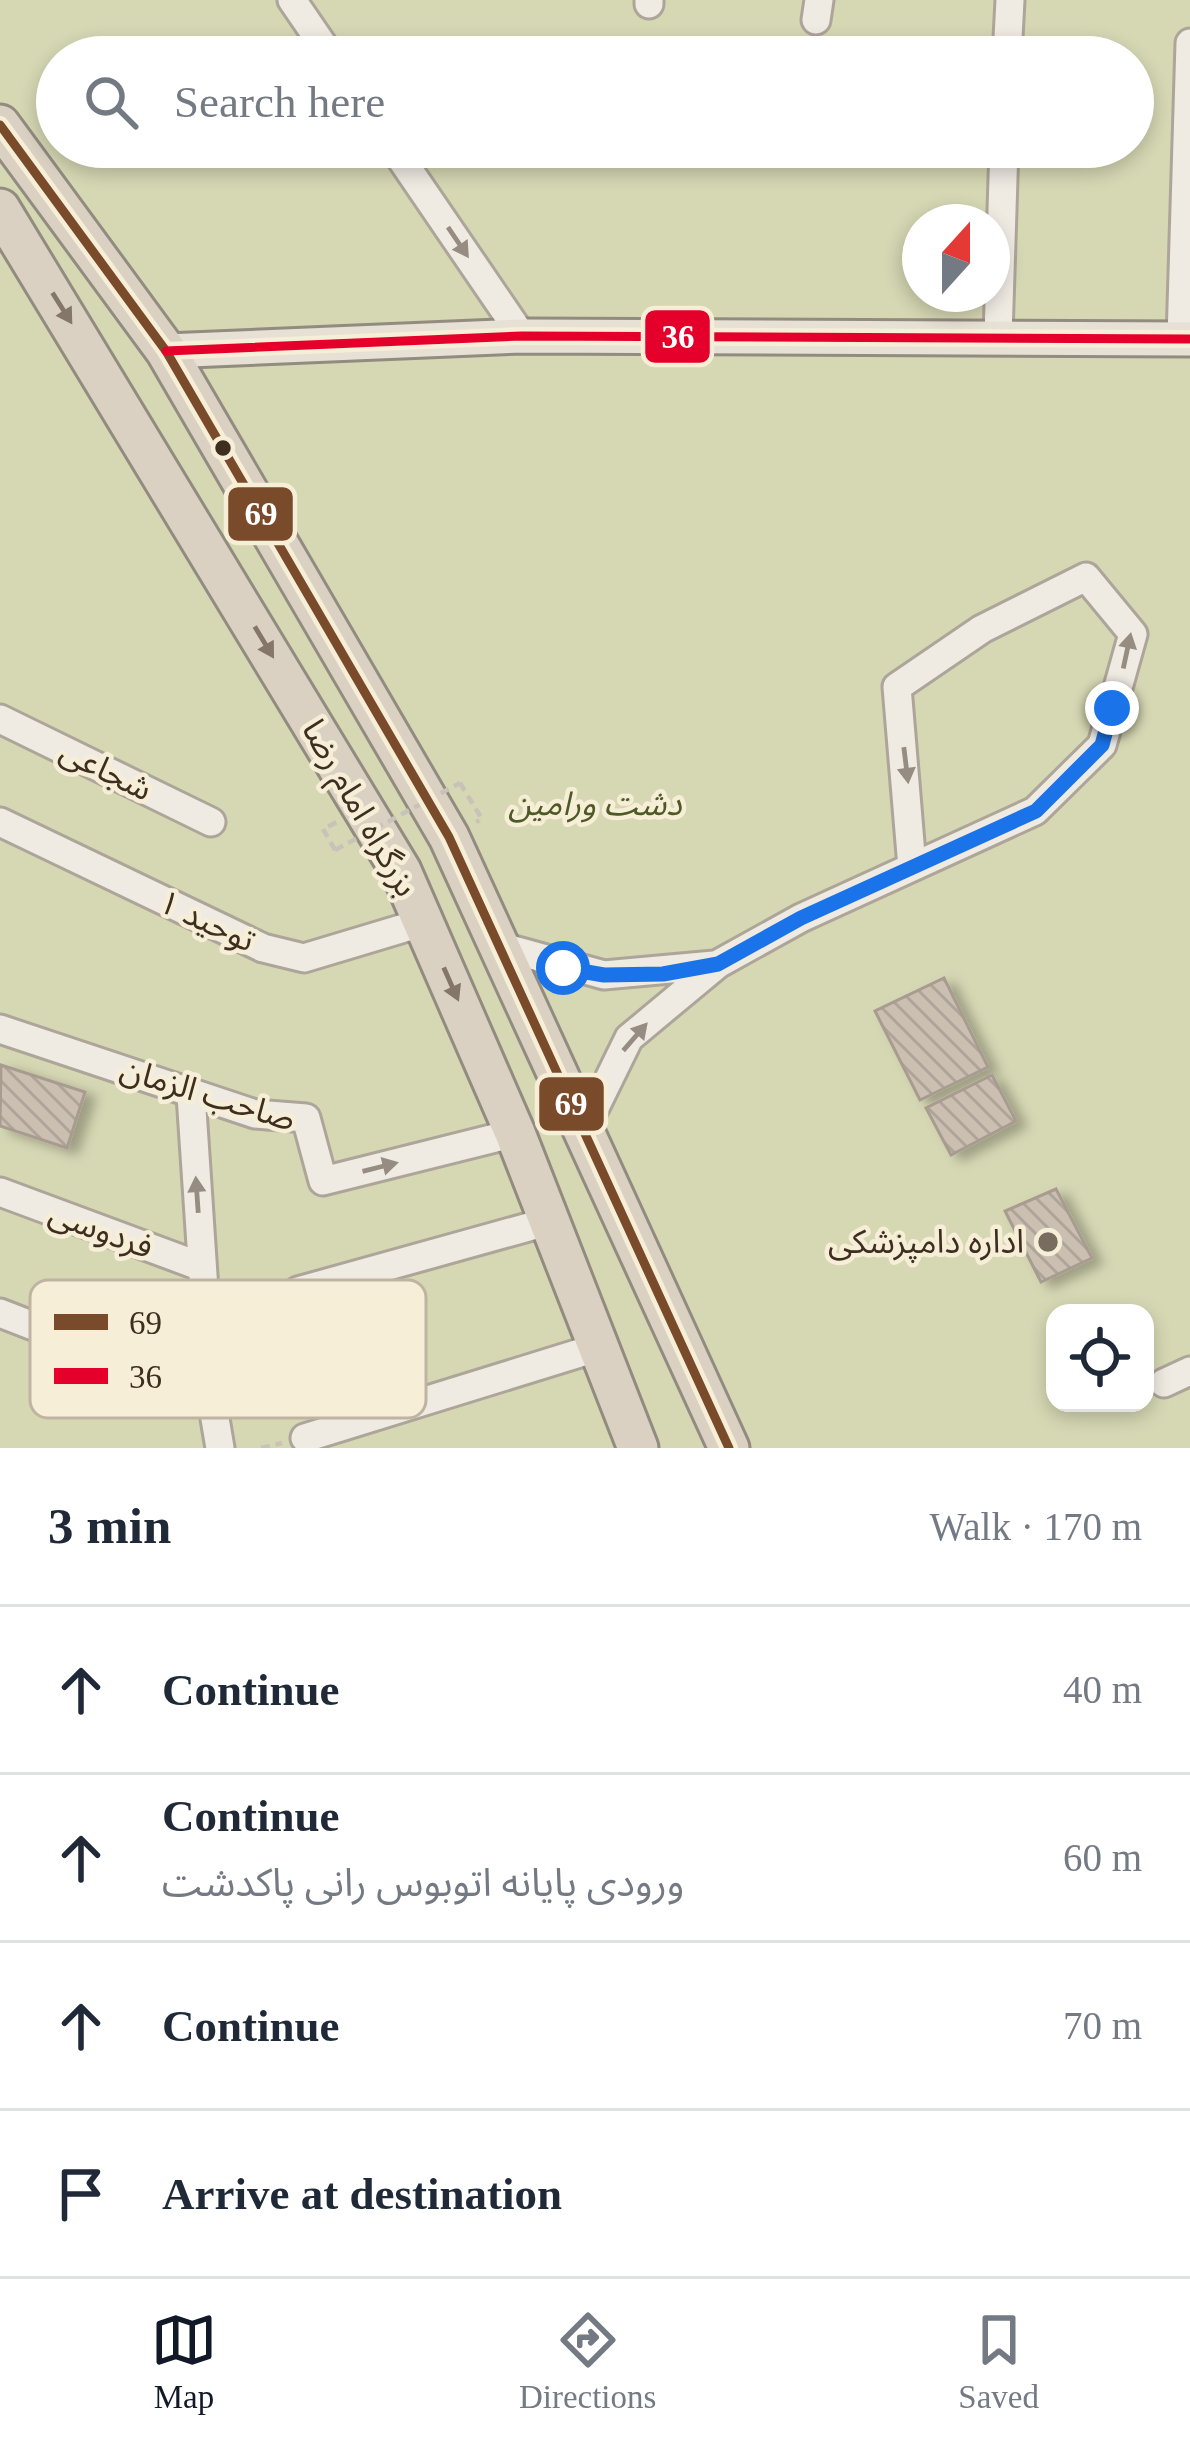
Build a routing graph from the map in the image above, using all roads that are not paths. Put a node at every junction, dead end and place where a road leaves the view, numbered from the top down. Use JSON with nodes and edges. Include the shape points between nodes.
{"nodes":[{"id":1,"x":292,"y":0,"type":"edge"},
{"id":2,"x":1010,"y":0,"type":"edge"},
{"id":3,"x":317,"y":36,"type":"edge"},
{"id":4,"x":1008,"y":36,"type":"edge"},
{"id":5,"x":1190,"y":43,"type":"edge"},
{"id":6,"x":0,"y":125,"type":"edge"},
{"id":7,"x":407,"y":168,"type":"edge"},
{"id":8,"x":1003,"y":168,"type":"edge"},
{"id":9,"x":0,"y":209,"type":"edge"},
{"id":10,"x":522,"y":336,"type":"junction"},
{"id":11,"x":998,"y":336,"type":"junction"},
{"id":12,"x":1186,"y":339,"type":"edge"},
{"id":13,"x":166,"y":351,"type":"junction"},
{"id":14,"x":0,"y":719,"type":"edge"},
{"id":15,"x":0,"y":822,"type":"edge"},
{"id":16,"x":211,"y":822,"type":"dead end"},
{"id":17,"x":912,"y":867,"type":"junction"},
{"id":18,"x":424,"y":922,"type":"junction"},
{"id":19,"x":499,"y":946,"type":"junction"},
{"id":20,"x":718,"y":964,"type":"junction"},
{"id":21,"x":0,"y":1029,"type":"edge"},
{"id":22,"x":190,"y":1095,"type":"junction"},
{"id":23,"x":515,"y":1132,"type":"junction"},
{"id":24,"x":582,"y":1134,"type":"junction"},
{"id":25,"x":0,"y":1192,"type":"edge"},
{"id":26,"x":550,"y":1221,"type":"junction"},
{"id":27,"x":202,"y":1267,"type":"junction"},
{"id":28,"x":203,"y":1280,"type":"edge"},
{"id":29,"x":338,"y":1280,"type":"edge"},
{"id":30,"x":0,"y":1312,"type":"edge"},
{"id":31,"x":30,"y":1324,"type":"edge"},
{"id":32,"x":599,"y":1347,"type":"junction"},
{"id":33,"x":426,"y":1401,"type":"edge"},
{"id":34,"x":215,"y":1418,"type":"edge"},
{"id":35,"x":370,"y":1418,"type":"edge"},
{"id":36,"x":305,"y":1438,"type":"dead end"},
{"id":37,"x":220,"y":1448,"type":"edge"},
{"id":38,"x":638,"y":1448,"type":"edge"},
{"id":39,"x":729,"y":1448,"type":"edge"}],
"edges":[{"from":1,"to":3,"type":"street"},
{"from":2,"to":4,"type":"street"},
{"from":5,"to":12,"type":"street"},
{"from":6,"to":13,"type":"highway","name":"بزرگراه امام رضا"},
{"from":7,"to":10,"type":"street","one_way":true},
{"from":8,"to":11,"type":"street"},
{"from":9,"to":18,"type":"highway","name":"بزرگراه امام رضا","one_way":true,"via":[[401,871]]},
{"from":10,"to":11,"type":"main road"},
{"from":10,"to":13,"type":"main road"},
{"from":11,"to":12,"type":"main road"},
{"from":13,"to":19,"type":"highway","name":"بزرگراه امام رضا","via":[[438,817]]},
{"from":14,"to":16,"type":"street","name":"شجاعی"},
{"from":15,"to":18,"type":"street","name":"توحید ۱","via":[[263,948],[304,958]]},
{"from":17,"to":17,"type":"street","one_way":true,"via":[[1036,811],[1102,745],[1133,634],[1086,577],[982,628],[897,687]]},
{"from":17,"to":20,"type":"street"},
{"from":18,"to":23,"type":"highway","name":"بزرگراه امام رضا","one_way":true},
{"from":19,"to":20,"type":"street","via":[[604,975]]},
{"from":19,"to":24,"type":"highway","name":"بزرگراه امام رضا"},
{"from":24,"to":20,"type":"street","one_way":true,"via":[[628,1038]]},
{"from":21,"to":22,"type":"street","name":"صاحب الزمان"},
{"from":22,"to":23,"type":"street","name":"صاحب الزمان","one_way":true,"via":[[306,1118],[323,1181]]},
{"from":27,"to":22,"type":"street","one_way":true},
{"from":23,"to":26,"type":"highway","name":"بزرگراه امام رضا"},
{"from":24,"to":39,"type":"highway","name":"بزرگراه امام رضا"},
{"from":25,"to":27,"type":"street","name":"فردوسی"},
{"from":26,"to":29,"type":"street"},
{"from":26,"to":32,"type":"highway","name":"بزرگراه امام رضا"},
{"from":27,"to":28,"type":"street"},
{"from":30,"to":31,"type":"street"},
{"from":32,"to":33,"type":"street"},
{"from":32,"to":38,"type":"highway","name":"بزرگراه امام رضا"},
{"from":34,"to":37,"type":"street"},
{"from":35,"to":36,"type":"street"}]}
